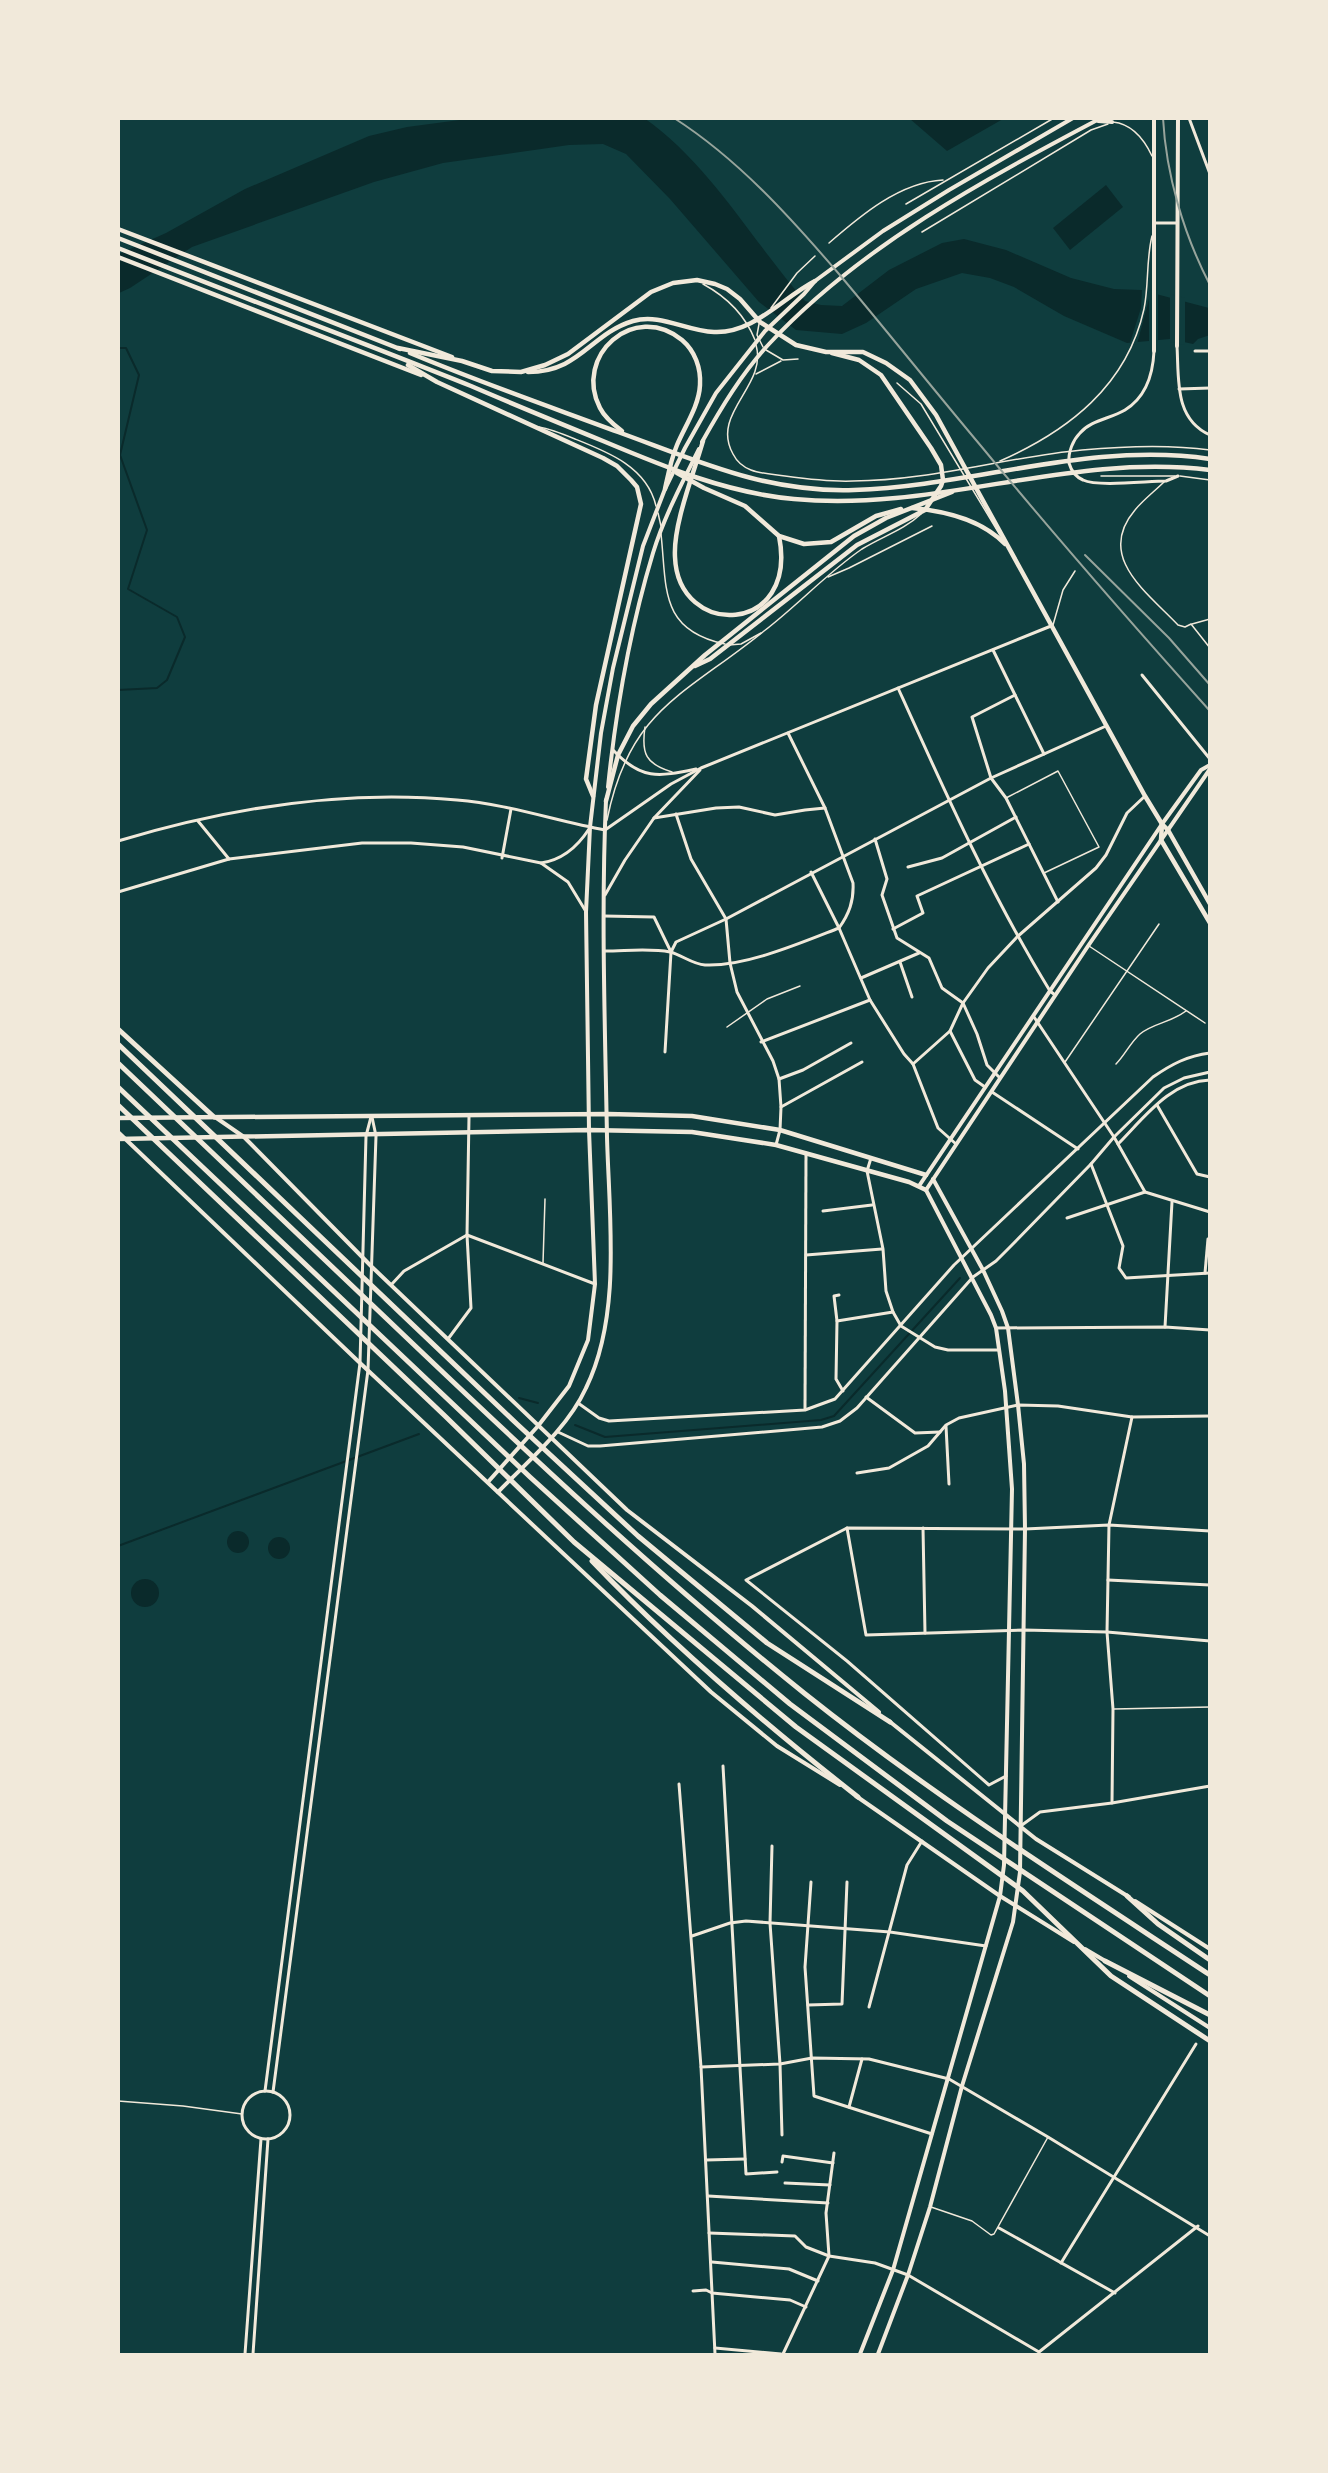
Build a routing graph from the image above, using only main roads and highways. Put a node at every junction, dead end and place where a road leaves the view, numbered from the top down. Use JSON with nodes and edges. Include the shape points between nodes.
{"nodes":[{"id":1,"x":118,"y":229,"type":"edge"},
{"id":2,"x":118,"y":238,"type":"edge"},
{"id":3,"x":118,"y":248,"type":"edge"},
{"id":4,"x":118,"y":257,"type":"edge"},
{"id":5,"x":815,"y":281,"type":"road end"},
{"id":6,"x":403,"y":337,"type":"junction"},
{"id":7,"x":398,"y":348,"type":"junction"},
{"id":8,"x":826,"y":352,"type":"junction"},
{"id":9,"x":430,"y":355,"type":"junction"},
{"id":10,"x":395,"y":357,"type":"junction"},
{"id":11,"x":462,"y":362,"type":"junction"},
{"id":12,"x":392,"y":363,"type":"junction"},
{"id":13,"x":416,"y":369,"type":"junction"},
{"id":14,"x":521,"y":372,"type":"junction"},
{"id":15,"x":457,"y":373,"type":"junction"},
{"id":16,"x":441,"y":375,"type":"junction"},
{"id":17,"x":437,"y":382,"type":"junction"},
{"id":18,"x":627,"y":435,"type":"junction"},
{"id":19,"x":703,"y":441,"type":"road end"},
{"id":20,"x":1209,"y":459,"type":"edge"},
{"id":21,"x":667,"y":467,"type":"junction"},
{"id":22,"x":1209,"y":470,"type":"edge"},
{"id":23,"x":665,"y":489,"type":"road end"},
{"id":24,"x":954,"y":491,"type":"junction"},
{"id":25,"x":925,"y":510,"type":"junction"},
{"id":26,"x":779,"y":536,"type":"junction"},
{"id":27,"x":1009,"y":548,"type":"junction"},
{"id":28,"x":695,"y":666,"type":"junction"},
{"id":29,"x":593,"y":796,"type":"road end"},
{"id":30,"x":606,"y":801,"type":"road end"},
{"id":31,"x":1162,"y":824,"type":"junction"},
{"id":32,"x":1209,"y":900,"type":"edge"},
{"id":33,"x":1209,"y":923,"type":"edge"},
{"id":34,"x":118,"y":1029,"type":"edge"},
{"id":35,"x":118,"y":1044,"type":"edge"},
{"id":36,"x":118,"y":1063,"type":"edge"},
{"id":37,"x":118,"y":1087,"type":"edge"},
{"id":38,"x":118,"y":1105,"type":"edge"},
{"id":39,"x":214,"y":1117,"type":"junction"},
{"id":40,"x":118,"y":1118,"type":"edge"},
{"id":41,"x":118,"y":1140,"type":"edge"},
{"id":42,"x":926,"y":1175,"type":"road end"},
{"id":43,"x":926,"y":1190,"type":"road end"},
{"id":44,"x":574,"y":1542,"type":"junction"},
{"id":45,"x":890,"y":1722,"type":"road end"},
{"id":46,"x":858,"y":1797,"type":"road end"},
{"id":47,"x":1127,"y":1896,"type":"road end"},
{"id":48,"x":1209,"y":1960,"type":"edge"},
{"id":49,"x":1106,"y":1961,"type":"road end"},
{"id":50,"x":1209,"y":1975,"type":"edge"},
{"id":51,"x":1209,"y":1996,"type":"edge"},
{"id":52,"x":1209,"y":2015,"type":"edge"},
{"id":53,"x":1209,"y":2042,"type":"edge"}],
"edges":[{"from":1,"to":6,"type":"main road"},
{"from":2,"to":7,"type":"main road"},
{"from":3,"to":10,"type":"main road"},
{"from":4,"to":12,"type":"main road"},
{"from":5,"to":14,"type":"main road","via":[[754,321],[727,332],[692,329],[650,318],[624,324],[563,366],[545,372]]},
{"from":6,"to":9,"type":"main road"},
{"from":6,"to":11,"type":"main road"},
{"from":7,"to":9,"type":"main road"},
{"from":7,"to":15,"type":"main road"},
{"from":8,"to":14,"type":"main road","via":[[796,345],[760,322],[727,289],[697,280],[673,283],[651,292],[568,354]]},
{"from":8,"to":25,"type":"main road","via":[[859,360],[878,372],[932,448],[943,480]]},
{"from":8,"to":27,"type":"main road","via":[[863,352],[910,380],[936,415]]},
{"from":9,"to":11,"type":"main road"},
{"from":9,"to":15,"type":"main road"},
{"from":10,"to":13,"type":"main road"},
{"from":10,"to":16,"type":"main road"},
{"from":11,"to":14,"type":"main road","via":[[492,371]]},
{"from":12,"to":13,"type":"main road"},
{"from":12,"to":17,"type":"main road"},
{"from":13,"to":16,"type":"main road"},
{"from":13,"to":17,"type":"main road"},
{"from":15,"to":18,"type":"main road"},
{"from":16,"to":21,"type":"main road"},
{"from":17,"to":29,"type":"main road","via":[[617,466],[639,494],[638,520],[596,705],[586,779]]},
{"from":18,"to":20,"type":"main road","via":[[728,473],[766,483],[819,489],[901,487],[1094,457],[1168,455]]},
{"from":18,"to":23,"type":"main road","via":[[601,411],[593,390],[595,368],[604,349],[617,336],[633,328],[664,329],[686,343],[695,357],[700,386],[676,447]]},
{"from":19,"to":26,"type":"main road","via":[[675,555],[683,589],[704,608],[719,614],[750,611],[774,591],[782,568]]},
{"from":21,"to":24,"type":"main road","via":[[725,488],[796,500],[854,501]]},
{"from":21,"to":26,"type":"main road","via":[[745,506]]},
{"from":22,"to":24,"type":"main road","via":[[1094,468]]},
{"from":24,"to":28,"type":"main road","via":[[886,518],[855,536]]},
{"from":25,"to":26,"type":"main road","via":[[912,508],[882,514],[822,544],[804,544]]},
{"from":25,"to":27,"type":"main road","via":[[975,522],[992,531]]},
{"from":25,"to":28,"type":"main road","via":[[857,545],[710,659]]},
{"from":27,"to":31,"type":"main road"},
{"from":28,"to":30,"type":"main road","via":[[651,704],[627,734]]},
{"from":31,"to":32,"type":"main road"},
{"from":31,"to":33,"type":"main road","via":[[1161,840]]},
{"from":34,"to":39,"type":"highway"},
{"from":35,"to":45,"type":"highway","via":[[638,1536],[767,1643]]},
{"from":36,"to":50,"type":"highway","via":[[540,1465],[802,1691],[955,1805]]},
{"from":37,"to":51,"type":"highway","via":[[530,1477],[660,1595],[790,1704],[946,1821]]},
{"from":38,"to":44,"type":"highway"},
{"from":39,"to":40,"type":"main road"},
{"from":39,"to":42,"type":"main road","via":[[692,1116],[780,1130]]},
{"from":41,"to":43,"type":"main road","via":[[589,1130],[692,1132],[776,1144]]},
{"from":44,"to":46,"type":"highway","via":[[636,1607],[792,1745]]},
{"from":44,"to":53,"type":"highway","via":[[796,1727],[1023,1891],[1111,1976]]},
{"from":47,"to":48,"type":"highway"},
{"from":49,"to":52,"type":"highway"}]}
